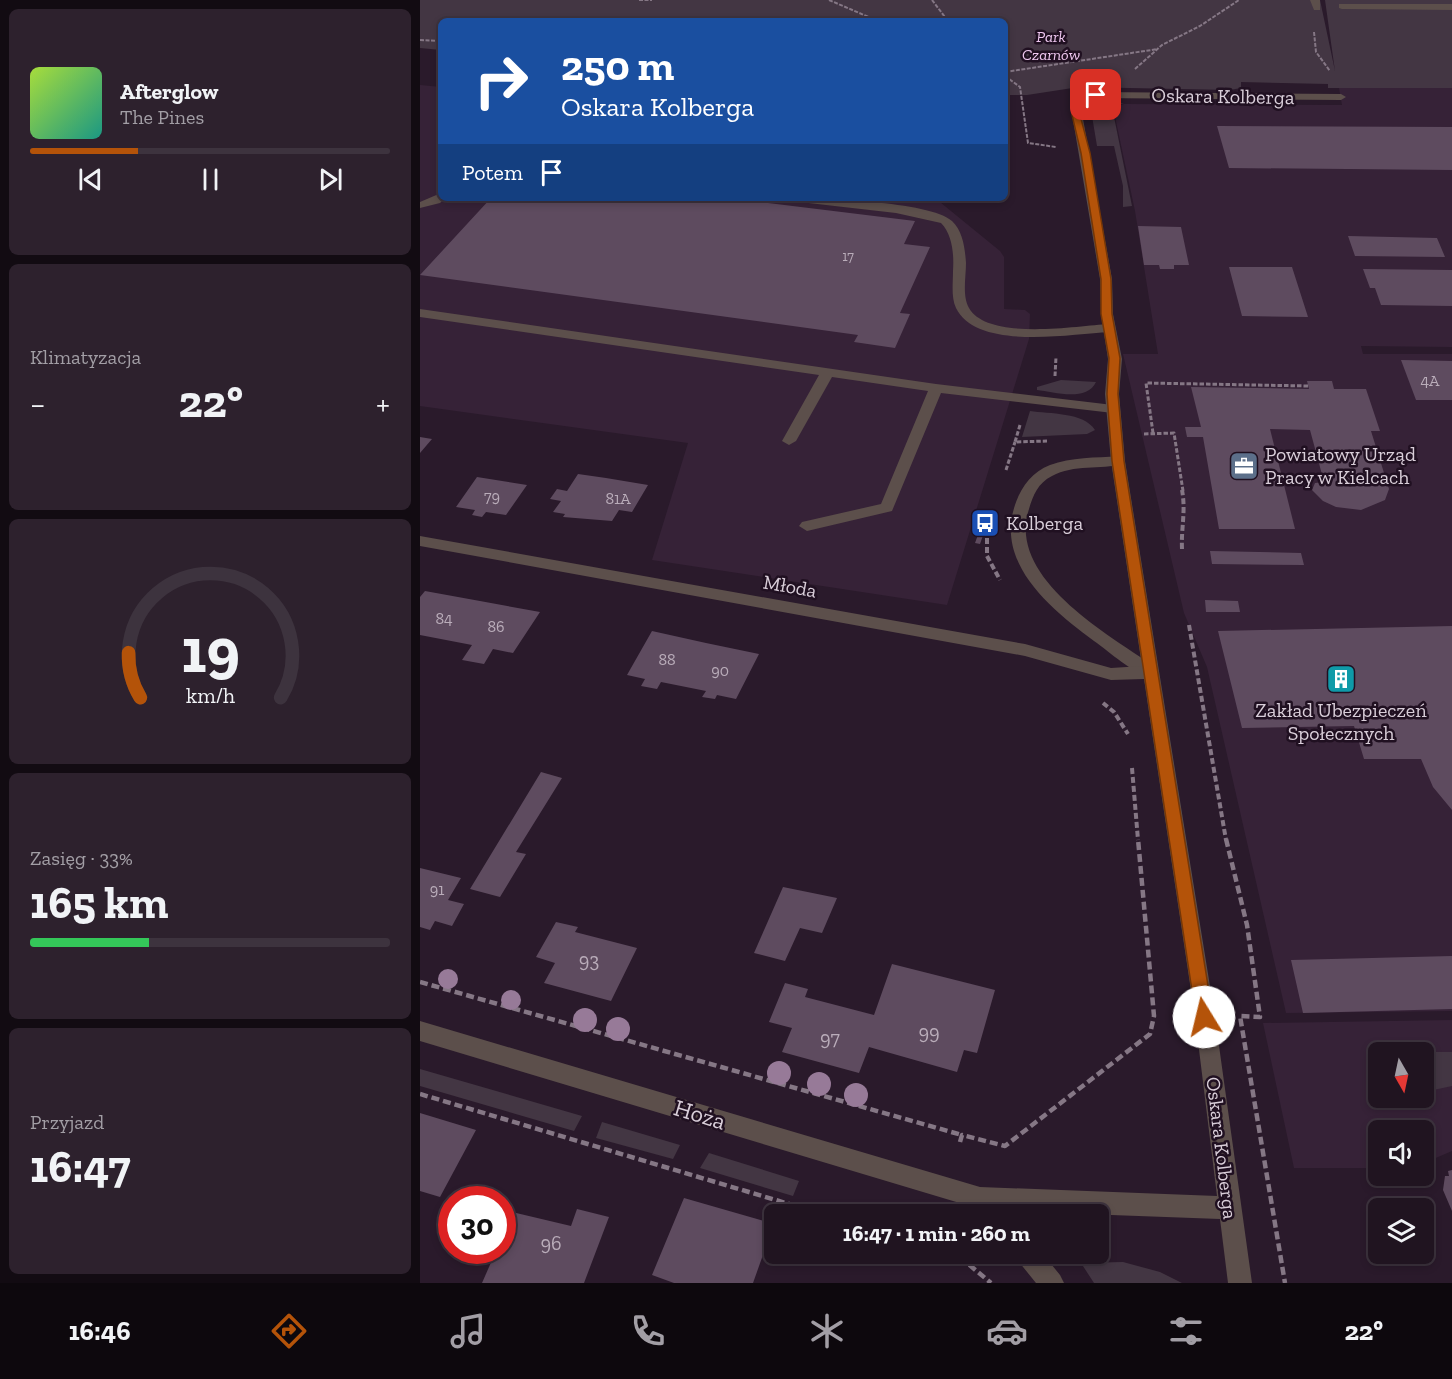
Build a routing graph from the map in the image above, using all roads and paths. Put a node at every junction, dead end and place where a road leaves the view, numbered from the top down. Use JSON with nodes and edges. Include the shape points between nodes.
{"nodes":[{"id":1,"x":639,"y":0,"type":"edge"},
{"id":2,"x":652,"y":0,"type":"edge"},
{"id":3,"x":829,"y":0,"type":"edge"},
{"id":4,"x":932,"y":0,"type":"edge"},
{"id":5,"x":1239,"y":0,"type":"edge"},
{"id":6,"x":1316,"y":4,"type":"edge"},
{"id":7,"x":1342,"y":6,"type":"dead end"},
{"id":8,"x":1452,"y":7,"type":"edge"},
{"id":9,"x":871,"y":18,"type":"edge"},
{"id":10,"x":946,"y":18,"type":"edge"},
{"id":11,"x":420,"y":40,"type":"edge"},
{"id":12,"x":438,"y":41,"type":"edge"},
{"id":13,"x":1159,"y":49,"type":"junction"},
{"id":14,"x":1008,"y":72,"type":"edge"},
{"id":15,"x":1008,"y":78,"type":"edge"},
{"id":16,"x":1109,"y":95,"type":"junction"},
{"id":17,"x":1317,"y":97,"type":"junction"},
{"id":18,"x":1341,"y":97,"type":"dead end"},
{"id":19,"x":1058,"y":154,"type":"dead end"},
{"id":20,"x":438,"y":199,"type":"edge"},
{"id":21,"x":815,"y":201,"type":"edge"},
{"id":22,"x":420,"y":205,"type":"edge"},
{"id":23,"x":420,"y":313,"type":"edge"},
{"id":24,"x":1109,"y":328,"type":"junction"},
{"id":25,"x":1071,"y":329,"type":"junction"},
{"id":26,"x":827,"y":373,"type":"junction"},
{"id":27,"x":1309,"y":386,"type":"dead end"},
{"id":28,"x":936,"y":388,"type":"junction"},
{"id":29,"x":1027,"y":400,"type":"junction"},
{"id":30,"x":1113,"y":409,"type":"junction"},
{"id":31,"x":1153,"y":433,"type":"dead end"},
{"id":32,"x":789,"y":441,"type":"dead end"},
{"id":33,"x":1015,"y":442,"type":"dead end"},
{"id":34,"x":1118,"y":461,"type":"junction"},
{"id":35,"x":1004,"y":476,"type":"dead end"},
{"id":36,"x":989,"y":521,"type":"dead end"},
{"id":37,"x":807,"y":526,"type":"dead end"},
{"id":38,"x":420,"y":542,"type":"edge"},
{"id":39,"x":1005,"y":585,"type":"dead end"},
{"id":40,"x":1188,"y":625,"type":"dead end"},
{"id":41,"x":1151,"y":672,"type":"junction"},
{"id":42,"x":1096,"y":698,"type":"dead end"},
{"id":43,"x":1129,"y":738,"type":"dead end"},
{"id":44,"x":1131,"y":760,"type":"dead end"},
{"id":45,"x":420,"y":982,"type":"edge"},
{"id":46,"x":420,"y":1031,"type":"edge"},
{"id":47,"x":420,"y":1094,"type":"edge"},
{"id":48,"x":962,"y":1135,"type":"junction"},
{"id":49,"x":960,"y":1142,"type":"dead end"},
{"id":50,"x":789,"y":1204,"type":"edge"},
{"id":51,"x":981,"y":1204,"type":"edge"},
{"id":52,"x":1024,"y":1204,"type":"edge"},
{"id":53,"x":1080,"y":1204,"type":"edge"},
{"id":54,"x":1109,"y":1205,"type":"edge"},
{"id":55,"x":1229,"y":1208,"type":"junction"},
{"id":56,"x":968,"y":1264,"type":"edge"},
{"id":57,"x":1036,"y":1264,"type":"edge"},
{"id":58,"x":991,"y":1283,"type":"edge"},
{"id":59,"x":1052,"y":1283,"type":"edge"},
{"id":60,"x":1240,"y":1283,"type":"edge"},
{"id":61,"x":1285,"y":1283,"type":"edge"}],
"edges":[{"from":1,"to":2,"type":"path"},
{"from":3,"to":9,"type":"path"},
{"from":4,"to":10,"type":"path"},
{"from":5,"to":13,"type":"path"},
{"from":6,"to":17,"type":"path","via":[[1312,19],[1316,52],[1330,70],[1330,77]]},
{"from":7,"to":8,"type":"street"},
{"from":11,"to":12,"type":"path"},
{"from":13,"to":14,"type":"path"},
{"from":13,"to":16,"type":"path"},
{"from":15,"to":19,"type":"path","via":[[1020,87],[1028,143],[1054,146]]},
{"from":16,"to":17,"type":"street","name":"Oskara Kolberga"},
{"from":16,"to":24,"type":"street","name":"Oskara Kolberga","via":[[1085,96],[1076,102],[1101,248]]},
{"from":17,"to":18,"type":"street","name":"Oskara Kolberga"},
{"from":20,"to":22,"type":"street"},
{"from":21,"to":25,"type":"street","via":[[942,219],[957,242],[962,309],[975,323],[1006,332]]},
{"from":23,"to":26,"type":"street"},
{"from":24,"to":25,"type":"street"},
{"from":24,"to":30,"type":"street","name":"Oskara Kolberga","via":[[1114,358]]},
{"from":25,"to":29,"type":"path","via":[[1056,350],[1055,376],[1031,385]]},
{"from":26,"to":28,"type":"street"},
{"from":26,"to":32,"type":"street"},
{"from":27,"to":31,"type":"path","via":[[1146,384]]},
{"from":28,"to":29,"type":"street"},
{"from":28,"to":37,"type":"street","via":[[887,508]]},
{"from":29,"to":30,"type":"street"},
{"from":30,"to":34,"type":"street","name":"Oskara Kolberga"},
{"from":33,"to":35,"type":"path"},
{"from":34,"to":41,"type":"street","name":"Oskara Kolberga"},
{"from":34,"to":41,"type":"street","via":[[1064,466],[1035,478],[1022,507],[1017,537],[1023,559],[1052,598]]},
{"from":36,"to":39,"type":"path","via":[[984,546],[987,559]]},
{"from":38,"to":41,"type":"street","name":"Młoda","via":[[1024,650],[1111,674]]},
{"from":40,"to":61,"type":"path","via":[[1221,817],[1247,925],[1260,1017],[1240,1016]]},
{"from":41,"to":55,"type":"street","name":"Oskara Kolberga"},
{"from":42,"to":43,"type":"path","via":[[1114,712]]},
{"from":44,"to":48,"type":"path","via":[[1154,1016],[1150,1034],[1005,1146]]},
{"from":45,"to":48,"type":"path"},
{"from":46,"to":51,"type":"street","name":"Hoża"},
{"from":47,"to":50,"type":"path"},
{"from":48,"to":49,"type":"path"},
{"from":52,"to":53,"type":"street","name":"Hoża"},
{"from":54,"to":55,"type":"street","name":"Hoża"},
{"from":55,"to":60,"type":"street","name":"Oskara Kolberga"},
{"from":56,"to":58,"type":"path"},
{"from":57,"to":59,"type":"street"}]}
